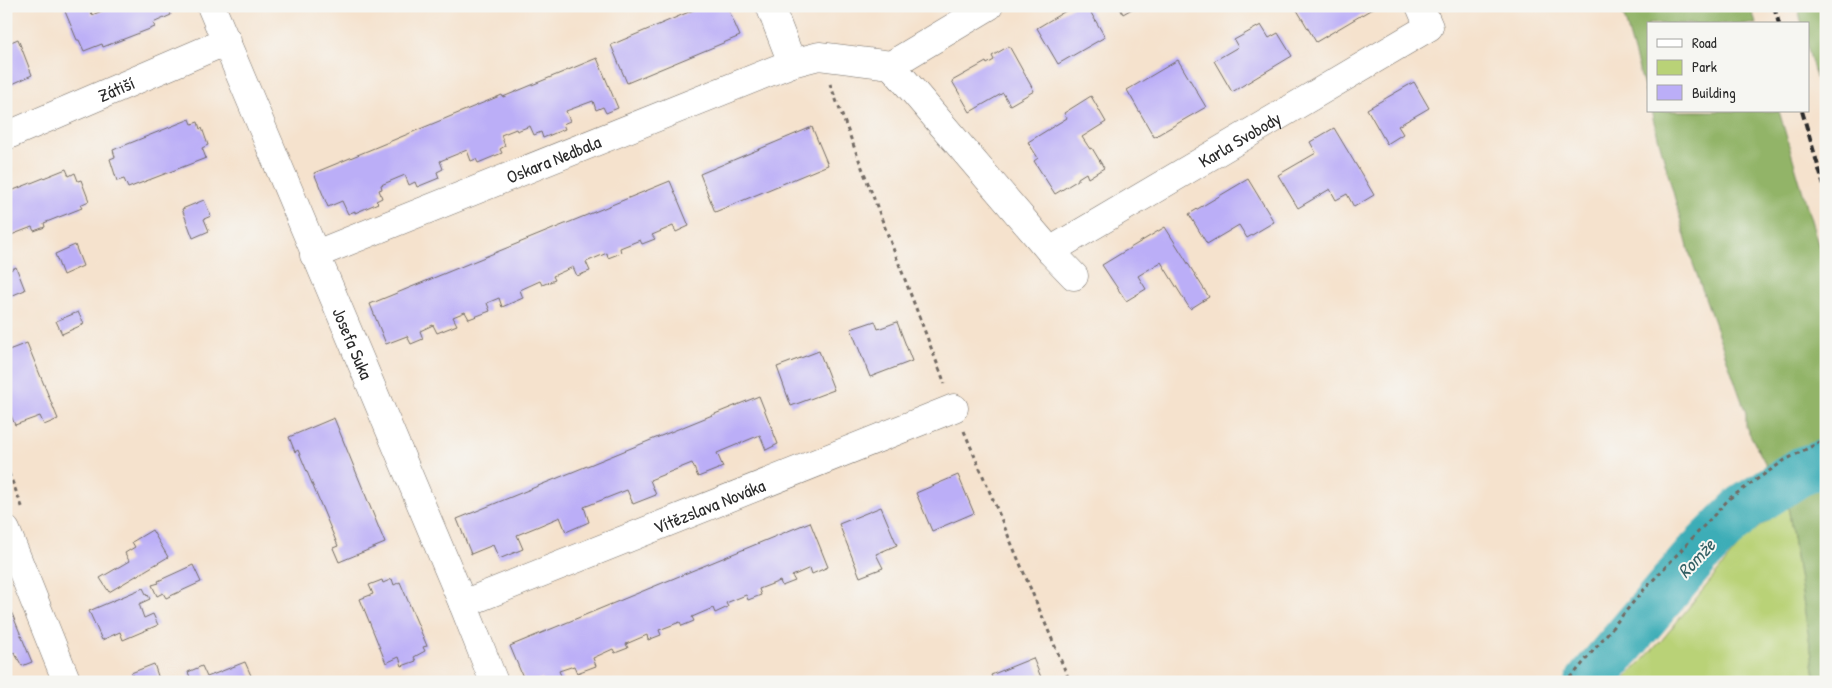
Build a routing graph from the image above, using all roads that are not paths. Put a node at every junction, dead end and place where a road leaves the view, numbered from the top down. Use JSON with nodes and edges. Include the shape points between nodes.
{"nodes":[{"id":1,"x":211,"y":6,"type":"edge"},
{"id":2,"x":770,"y":6,"type":"edge"},
{"id":3,"x":989,"y":6,"type":"edge"},
{"id":4,"x":1425,"y":17,"type":"edge"},
{"id":5,"x":226,"y":41,"type":"junction"},
{"id":6,"x":792,"y":63,"type":"junction"},
{"id":7,"x":892,"y":65,"type":"junction"},
{"id":8,"x":6,"y":136,"type":"edge"},
{"id":9,"x":1050,"y":251,"type":"junction"},
{"id":10,"x":314,"y":255,"type":"junction"},
{"id":11,"x":1074,"y":276,"type":"dead end"},
{"id":12,"x":954,"y":408,"type":"road end"},
{"id":13,"x":16,"y":522,"type":"edge"},
{"id":14,"x":14,"y":573,"type":"edge"},
{"id":15,"x":463,"y":604,"type":"junction"},
{"id":16,"x":67,"y":682,"type":"edge"},
{"id":17,"x":494,"y":682,"type":"edge"}],
"edges":[{"from":1,"to":5,"type":"street","name":"Josefa Suka"},
{"from":2,"to":6,"type":"street"},
{"from":3,"to":7,"type":"street"},
{"from":4,"to":9,"type":"street","name":"Karla Svobody"},
{"from":5,"to":8,"type":"street","name":"Zátiší"},
{"from":5,"to":10,"type":"street","name":"Josefa Suka"},
{"from":6,"to":7,"type":"street","name":"Oskara Nedbala","via":[[819,56]]},
{"from":6,"to":10,"type":"street","name":"Oskara Nedbala"},
{"from":7,"to":9,"type":"street"},
{"from":9,"to":11,"type":"street"},
{"from":10,"to":15,"type":"street","name":"Josefa Suka"},
{"from":12,"to":15,"type":"street","name":"Vítězslava Nováka"},
{"from":13,"to":14,"type":"street"},
{"from":14,"to":16,"type":"street"},
{"from":15,"to":17,"type":"street","name":"Josefa Suka"}]}
